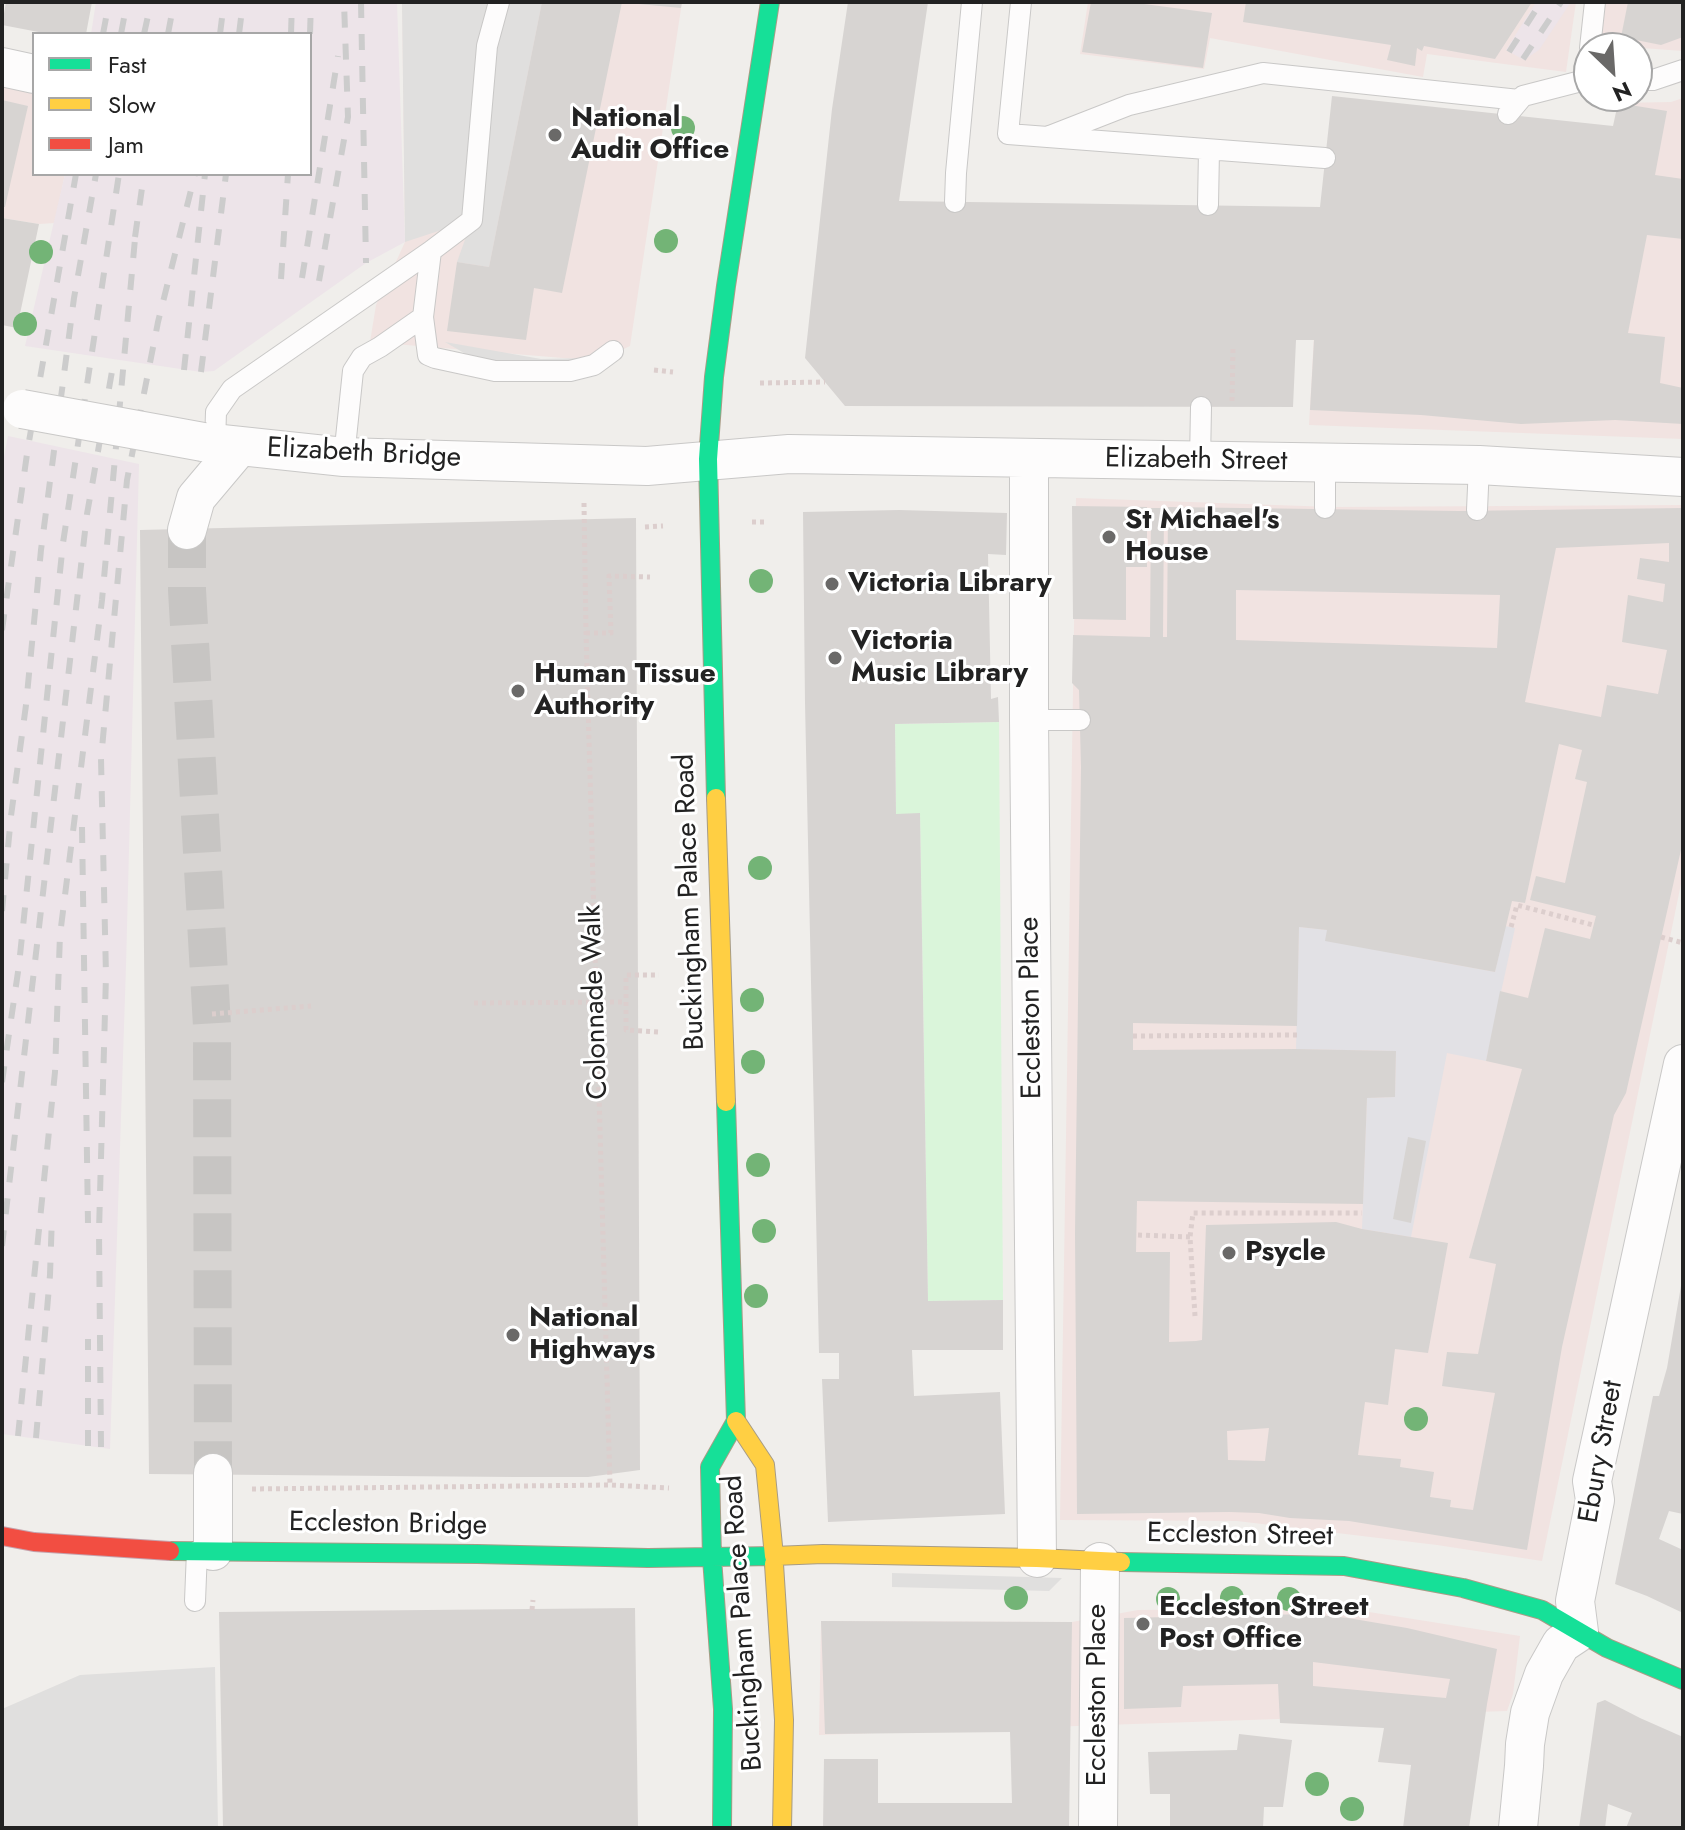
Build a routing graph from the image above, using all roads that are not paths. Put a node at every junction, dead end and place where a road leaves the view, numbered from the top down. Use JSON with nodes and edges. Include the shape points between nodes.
{"nodes":[{"id":1,"x":499,"y":2,"type":"edge"},
{"id":2,"x":770,"y":2,"type":"edge"},
{"id":3,"x":972,"y":2,"type":"edge"},
{"id":4,"x":1021,"y":2,"type":"edge"},
{"id":5,"x":1595,"y":2,"type":"edge"},
{"id":6,"x":1592,"y":32,"type":"edge"},
{"id":7,"x":2,"y":67,"type":"edge"},
{"id":8,"x":1683,"y":70,"type":"edge"},
{"id":9,"x":32,"y":74,"type":"edge"},
{"id":10,"x":1573,"y":78,"type":"edge"},
{"id":11,"x":1653,"y":80,"type":"edge"},
{"id":12,"x":1047,"y":137,"type":"junction"},
{"id":13,"x":1209,"y":150,"type":"junction"},
{"id":14,"x":1325,"y":158,"type":"dead end"},
{"id":15,"x":955,"y":202,"type":"dead end"},
{"id":16,"x":1208,"y":205,"type":"dead end"},
{"id":17,"x":431,"y":251,"type":"junction"},
{"id":18,"x":423,"y":317,"type":"junction"},
{"id":19,"x":613,"y":351,"type":"dead end"},
{"id":20,"x":1201,"y":407,"type":"dead end"},
{"id":21,"x":12,"y":408,"type":"edge"},
{"id":22,"x":219,"y":444,"type":"junction"},
{"id":23,"x":344,"y":457,"type":"junction"},
{"id":24,"x":708,"y":459,"type":"junction"},
{"id":25,"x":1029,"y":459,"type":"junction"},
{"id":26,"x":1200,"y":461,"type":"junction"},
{"id":27,"x":1325,"y":463,"type":"junction"},
{"id":28,"x":1479,"y":465,"type":"junction"},
{"id":29,"x":1683,"y":477,"type":"edge"},
{"id":30,"x":1325,"y":508,"type":"dead end"},
{"id":31,"x":1477,"y":510,"type":"dead end"},
{"id":32,"x":187,"y":530,"type":"tunnel mouth"},
{"id":33,"x":1029,"y":720,"type":"junction"},
{"id":34,"x":1080,"y":720,"type":"dead end"},
{"id":35,"x":1683,"y":1064,"type":"edge"},
{"id":36,"x":736,"y":1421,"type":"junction"},
{"id":37,"x":228,"y":1481,"type":"tunnel mouth"},
{"id":38,"x":2,"y":1536,"type":"edge"},
{"id":39,"x":205,"y":1551,"type":"junction"},
{"id":40,"x":774,"y":1556,"type":"junction"},
{"id":41,"x":712,"y":1558,"type":"junction"},
{"id":42,"x":1037,"y":1558,"type":"junction"},
{"id":43,"x":1100,"y":1562,"type":"junction"},
{"id":44,"x":195,"y":1601,"type":"dead end"},
{"id":45,"x":1579,"y":1632,"type":"junction"},
{"id":46,"x":1683,"y":1680,"type":"edge"},
{"id":47,"x":722,"y":1828,"type":"edge"},
{"id":48,"x":782,"y":1828,"type":"edge"},
{"id":49,"x":1098,"y":1828,"type":"edge"},
{"id":50,"x":1518,"y":1828,"type":"edge"}],
"edges":[{"from":1,"to":17,"type":"lane","via":[[487,46],[472,220]]},
{"from":2,"to":24,"type":"main road","name":"Buckingham Palace Road","via":[[726,286]]},
{"from":3,"to":15,"type":"lane"},
{"from":4,"to":12,"type":"lane","via":[[1008,134]]},
{"from":5,"to":6,"type":"lane"},
{"from":7,"to":9,"type":"street"},
{"from":8,"to":11,"type":"lane"},
{"from":10,"to":12,"type":"lane","via":[[1523,96],[1514,107],[1263,73],[1129,105]]},
{"from":12,"to":13,"type":"lane"},
{"from":13,"to":14,"type":"lane"},
{"from":13,"to":16,"type":"lane"},
{"from":17,"to":18,"type":"lane"},
{"from":17,"to":22,"type":"lane","via":[[232,389],[216,412]]},
{"from":18,"to":19,"type":"lane","via":[[428,355],[495,371],[570,371],[594,365]]},
{"from":18,"to":23,"type":"lane","via":[[362,357],[353,371]]},
{"from":20,"to":26,"type":"lane"},
{"from":21,"to":22,"type":"street","name":"Elizabeth Bridge","bridge":true},
{"from":22,"to":23,"type":"street","name":"Elizabeth Bridge"},
{"from":22,"to":32,"type":"street"},
{"from":23,"to":24,"type":"street","name":"Elizabeth Bridge","via":[[647,466]]},
{"from":24,"to":25,"type":"street","name":"Elizabeth Street","via":[[789,454]]},
{"from":24,"to":36,"type":"main road","name":"Buckingham Palace Road"},
{"from":25,"to":26,"type":"street","name":"Elizabeth Street"},
{"from":25,"to":33,"type":"street","name":"Eccleston Place"},
{"from":26,"to":27,"type":"street","name":"Elizabeth Street"},
{"from":27,"to":28,"type":"street","name":"Elizabeth Street"},
{"from":27,"to":30,"type":"lane"},
{"from":28,"to":29,"type":"street","name":"Elizabeth Street"},
{"from":28,"to":31,"type":"lane"},
{"from":33,"to":34,"type":"lane"},
{"from":33,"to":42,"type":"street","name":"Eccleston Place"},
{"from":35,"to":45,"type":"street","name":"Ebury Street","via":[[1592,1481],[1595,1500],[1575,1601]]},
{"from":36,"to":40,"type":"main road","name":"Buckingham Palace Road","via":[[765,1465]]},
{"from":36,"to":41,"type":"main road","name":"Buckingham Palace Road","via":[[710,1467]]},
{"from":37,"to":39,"type":"street"},
{"from":38,"to":39,"type":"main road","name":"Eccleston Bridge","bridge":true},
{"from":39,"to":41,"type":"main road","name":"Eccleston Bridge"},
{"from":39,"to":44,"type":"lane"},
{"from":40,"to":41,"type":"main road","name":"Eccleston Bridge"},
{"from":40,"to":42,"type":"main road","name":"Eccleston Street"},
{"from":40,"to":48,"type":"main road","name":"Buckingham Palace Road","via":[[784,1720]]},
{"from":41,"to":47,"type":"main road","name":"Buckingham Palace Road","via":[[723,1709]]},
{"from":42,"to":43,"type":"main road","name":"Eccleston Street"},
{"from":43,"to":45,"type":"main road","name":"Eccleston Street","via":[[1344,1566],[1490,1594],[1542,1610]]},
{"from":43,"to":49,"type":"street","name":"Eccleston Place"},
{"from":45,"to":46,"type":"main road","name":"Eccleston Street"},
{"from":45,"to":50,"type":"street","via":[[1561,1644],[1530,1713]]}]}
